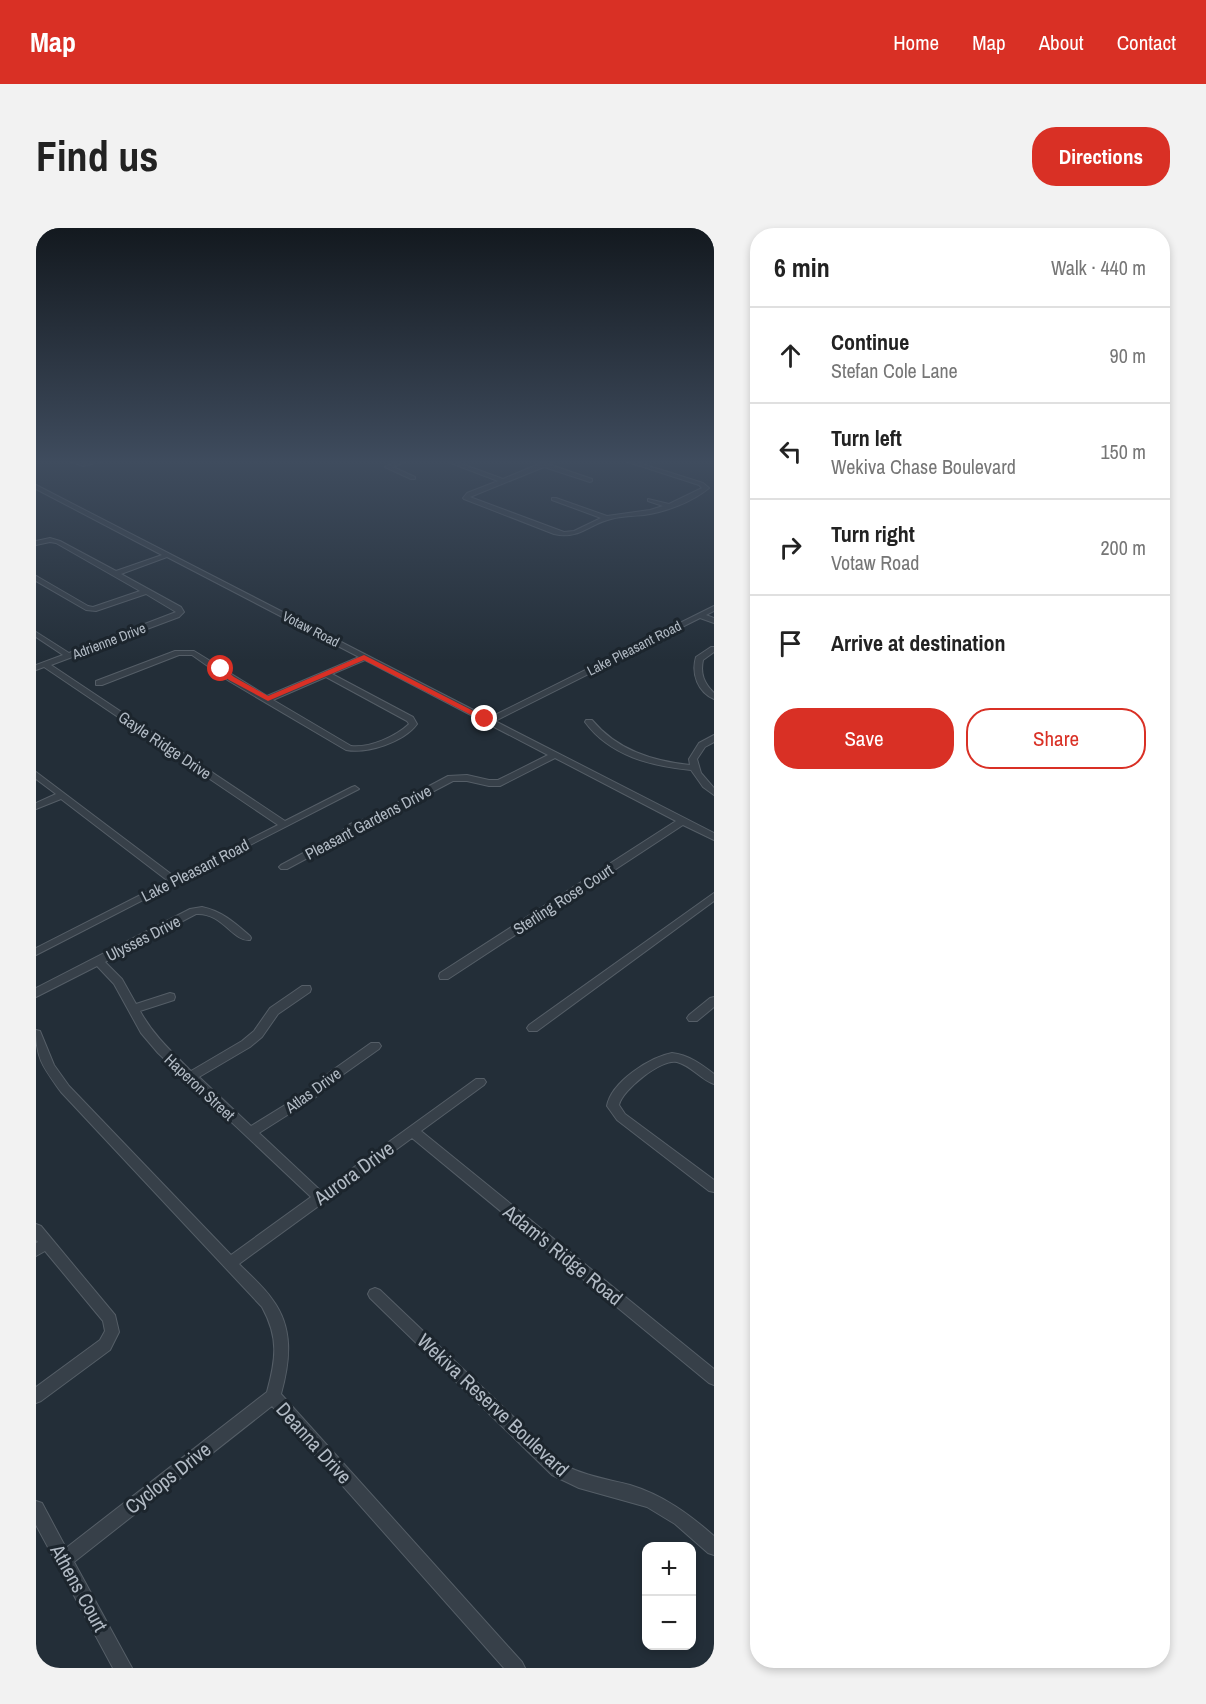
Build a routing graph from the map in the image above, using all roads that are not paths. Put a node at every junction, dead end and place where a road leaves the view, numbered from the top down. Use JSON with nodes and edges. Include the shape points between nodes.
{"nodes":[{"id":1,"x":113,"y":527,"type":"edge"},
{"id":2,"x":545,"y":527,"type":"edge"},
{"id":3,"x":585,"y":527,"type":"edge"},
{"id":4,"x":36,"y":543,"type":"edge"},
{"id":5,"x":168,"y":555,"type":"junction"},
{"id":6,"x":115,"y":574,"type":"junction"},
{"id":7,"x":36,"y":578,"type":"edge"},
{"id":8,"x":147,"y":591,"type":"junction"},
{"id":9,"x":714,"y":608,"type":"edge"},
{"id":10,"x":699,"y":615,"type":"junction"},
{"id":11,"x":714,"y":621,"type":"edge"},
{"id":12,"x":36,"y":634,"type":"edge"},
{"id":13,"x":714,"y":649,"type":"edge"},
{"id":14,"x":69,"y":656,"type":"junction"},
{"id":15,"x":364,"y":657,"type":"junction"},
{"id":16,"x":46,"y":665,"type":"junction"},
{"id":17,"x":36,"y":668,"type":"edge"},
{"id":18,"x":326,"y":674,"type":"junction"},
{"id":19,"x":99,"y":683,"type":"dead end"},
{"id":20,"x":714,"y":697,"type":"edge"},
{"id":21,"x":268,"y":699,"type":"junction"},
{"id":22,"x":489,"y":722,"type":"junction"},
{"id":23,"x":589,"y":722,"type":"dead end"},
{"id":24,"x":714,"y":738,"type":"edge"},
{"id":25,"x":554,"y":755,"type":"junction"},
{"id":26,"x":693,"y":768,"type":"junction"},
{"id":27,"x":36,"y":775,"type":"edge"},
{"id":28,"x":355,"y":789,"type":"dead end"},
{"id":29,"x":714,"y":792,"type":"edge"},
{"id":30,"x":62,"y":795,"type":"junction"},
{"id":31,"x":36,"y":806,"type":"edge"},
{"id":32,"x":682,"y":821,"type":"junction"},
{"id":33,"x":285,"y":825,"type":"junction"},
{"id":34,"x":714,"y":837,"type":"edge"},
{"id":35,"x":284,"y":867,"type":"dead end"},
{"id":36,"x":174,"y":881,"type":"junction"},
{"id":37,"x":714,"y":896,"type":"edge"},
{"id":38,"x":246,"y":938,"type":"dead end"},
{"id":39,"x":36,"y":951,"type":"edge"},
{"id":40,"x":98,"y":961,"type":"junction"},
{"id":41,"x":444,"y":976,"type":"dead end"},
{"id":42,"x":306,"y":989,"type":"dead end"},
{"id":43,"x":36,"y":993,"type":"edge"},
{"id":44,"x":170,"y":997,"type":"dead end"},
{"id":45,"x":714,"y":1001,"type":"edge"},
{"id":46,"x":134,"y":1009,"type":"junction"},
{"id":47,"x":693,"y":1018,"type":"dead end"},
{"id":48,"x":533,"y":1028,"type":"dead end"},
{"id":49,"x":36,"y":1034,"type":"edge"},
{"id":50,"x":375,"y":1046,"type":"dead end"},
{"id":51,"x":190,"y":1077,"type":"junction"},
{"id":52,"x":714,"y":1080,"type":"edge"},
{"id":53,"x":480,"y":1082,"type":"dead end"},
{"id":54,"x":412,"y":1131,"type":"junction"},
{"id":55,"x":250,"y":1133,"type":"junction"},
{"id":56,"x":714,"y":1187,"type":"edge"},
{"id":57,"x":320,"y":1198,"type":"junction"},
{"id":58,"x":36,"y":1230,"type":"edge"},
{"id":59,"x":41,"y":1246,"type":"edge"},
{"id":60,"x":229,"y":1264,"type":"junction"},
{"id":61,"x":375,"y":1294,"type":"dead end"},
{"id":62,"x":714,"y":1378,"type":"edge"},
{"id":63,"x":36,"y":1396,"type":"edge"},
{"id":64,"x":273,"y":1396,"type":"junction"},
{"id":65,"x":36,"y":1509,"type":"edge"},
{"id":66,"x":714,"y":1547,"type":"edge"},
{"id":67,"x":64,"y":1560,"type":"junction"},
{"id":68,"x":123,"y":1668,"type":"edge"},
{"id":69,"x":516,"y":1668,"type":"edge"}],
"edges":[{"from":1,"to":5,"type":"street","name":"Votaw Road"},
{"from":2,"to":3,"type":"street","via":[[563,534],[574,534]]},
{"from":4,"to":6,"type":"street","via":[[58,542]]},
{"from":5,"to":6,"type":"street"},
{"from":5,"to":15,"type":"street","name":"Votaw Road"},
{"from":6,"to":8,"type":"street"},
{"from":7,"to":8,"type":"street","via":[[93,609]]},
{"from":8,"to":14,"type":"street","name":"Adrienne Drive","via":[[180,612]]},
{"from":9,"to":10,"type":"street","name":"Lake Pleasant Road"},
{"from":10,"to":11,"type":"street"},
{"from":10,"to":22,"type":"street","name":"Lake Pleasant Road"},
{"from":12,"to":14,"type":"street"},
{"from":13,"to":20,"type":"street","via":[[699,659],[697,672],[703,687]]},
{"from":14,"to":16,"type":"street","name":"Adrienne Drive"},
{"from":15,"to":18,"type":"street"},
{"from":15,"to":22,"type":"street","name":"Votaw Road"},
{"from":16,"to":17,"type":"street","name":"Adrienne Drive"},
{"from":16,"to":33,"type":"street","name":"Gayle Ridge Drive"},
{"from":18,"to":21,"type":"street"},
{"from":18,"to":21,"type":"street","via":[[413,724],[379,744],[359,750]]},
{"from":19,"to":21,"type":"street","via":[[188,652]]},
{"from":22,"to":25,"type":"street","name":"Votaw Road"},
{"from":23,"to":26,"type":"street","via":[[606,740],[646,759]]},
{"from":24,"to":26,"type":"street","via":[[696,751]]},
{"from":25,"to":32,"type":"street","name":"Votaw Road"},
{"from":25,"to":35,"type":"street","name":"Pleasant Gardens Drive","via":[[500,783],[451,778],[353,826]]},
{"from":26,"to":29,"type":"street"},
{"from":27,"to":30,"type":"street"},
{"from":28,"to":33,"type":"street","name":"Lake Pleasant Road"},
{"from":30,"to":31,"type":"street"},
{"from":30,"to":36,"type":"street"},
{"from":32,"to":34,"type":"street","name":"Votaw Road"},
{"from":32,"to":41,"type":"street","name":"Sterling Rose Court"},
{"from":33,"to":36,"type":"street","name":"Lake Pleasant Road"},
{"from":36,"to":39,"type":"street","name":"Lake Pleasant Road"},
{"from":37,"to":48,"type":"street"},
{"from":38,"to":40,"type":"street","name":"Ulysses Drive","via":[[215,912],[205,909],[194,911]]},
{"from":40,"to":43,"type":"street","name":"Ulysses Drive"},
{"from":40,"to":46,"type":"street","name":"Haperon Street","via":[[118,982]]},
{"from":42,"to":51,"type":"street","via":[[274,1011],[252,1039]]},
{"from":44,"to":46,"type":"street"},
{"from":45,"to":47,"type":"street"},
{"from":46,"to":51,"type":"street","name":"Haperon Street","via":[[145,1030]]},
{"from":49,"to":60,"type":"street","name":"Deanna Drive","via":[[49,1067],[65,1089]]},
{"from":50,"to":55,"type":"street","name":"Atlas Drive","via":[[315,1092]]},
{"from":51,"to":55,"type":"street","name":"Haperon Street"},
{"from":52,"to":56,"type":"street","via":[[686,1061],[662,1059],[620,1090],[613,1106],[621,1117]]},
{"from":53,"to":54,"type":"street","name":"Aurora Drive"},
{"from":54,"to":57,"type":"street","name":"Aurora Drive"},
{"from":54,"to":62,"type":"street","name":"Adam's Ridge Road"},
{"from":55,"to":57,"type":"street","name":"Haperon Street"},
{"from":57,"to":60,"type":"street","name":"Aurora Drive"},
{"from":58,"to":59,"type":"street"},
{"from":59,"to":63,"type":"street","via":[[110,1320],[112,1332],[105,1345]]},
{"from":60,"to":64,"type":"street","name":"Deanna Drive","via":[[279,1321],[284,1347]]},
{"from":61,"to":66,"type":"street","name":"Wekiva Reserve Boulevard","via":[[558,1470],[573,1480],[642,1497],[688,1523]]},
{"from":64,"to":67,"type":"street","name":"Cyclops Drive"},
{"from":64,"to":69,"type":"street","name":"Deanna Drive"},
{"from":65,"to":67,"type":"street","name":"Athens Court"},
{"from":67,"to":68,"type":"street","name":"Athens Court"}]}
